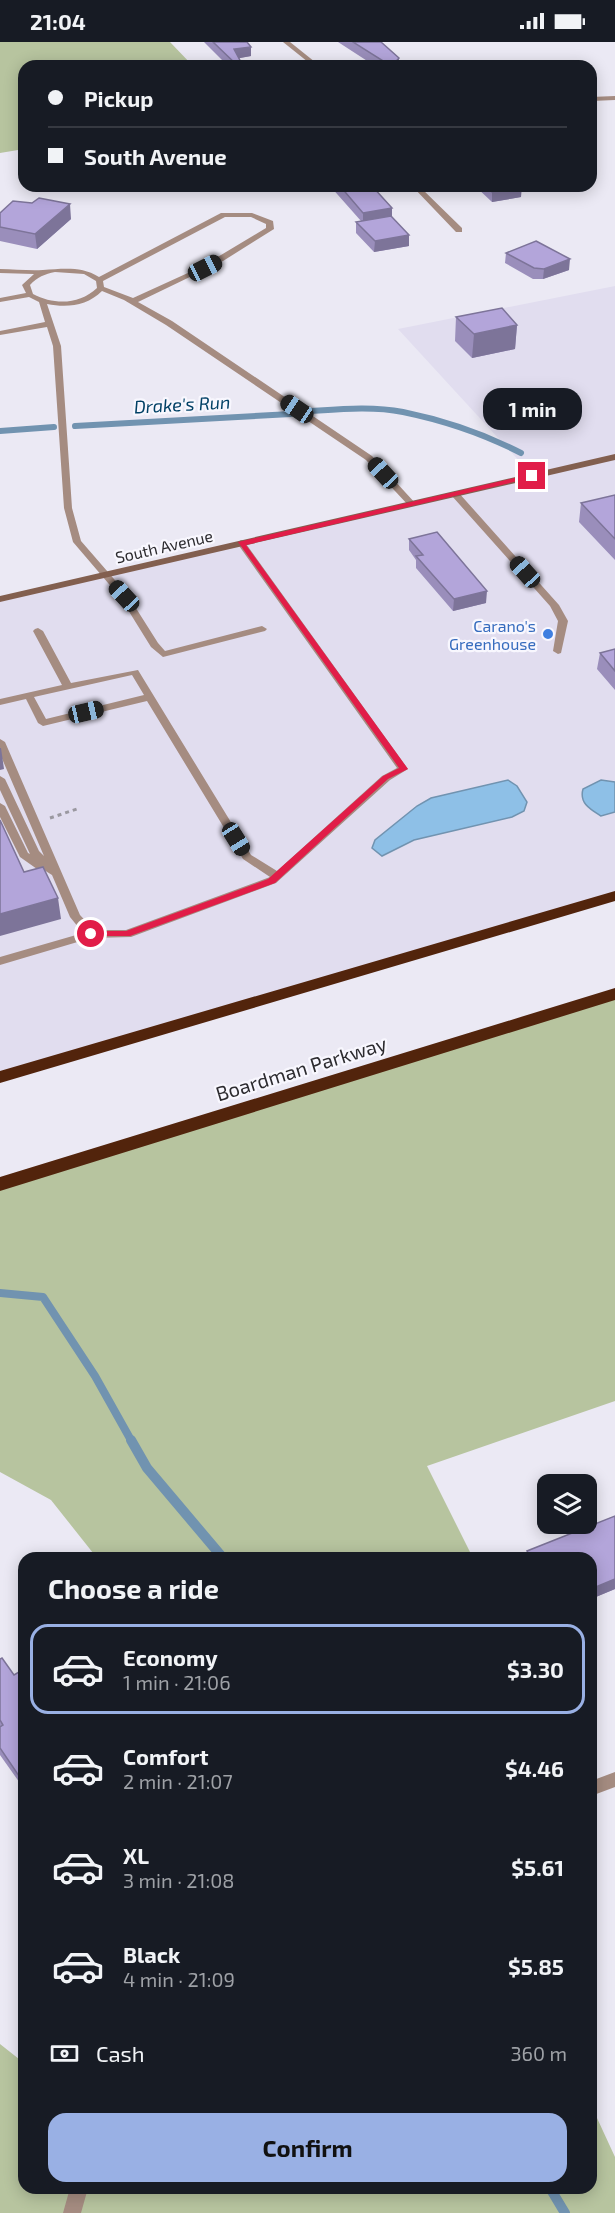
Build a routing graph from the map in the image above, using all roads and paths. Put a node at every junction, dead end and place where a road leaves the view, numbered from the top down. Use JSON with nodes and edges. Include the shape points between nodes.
{"nodes":[{"id":1,"x":286,"y":42,"type":"edge"},
{"id":2,"x":309,"y":60,"type":"edge"},
{"id":3,"x":615,"y":98,"type":"edge"},
{"id":4,"x":597,"y":99,"type":"edge"},
{"id":5,"x":421,"y":192,"type":"edge"},
{"id":6,"x":459,"y":230,"type":"dead end"},
{"id":7,"x":0,"y":271,"type":"edge"},
{"id":8,"x":44,"y":272,"type":"junction"},
{"id":9,"x":100,"y":284,"type":"junction"},
{"id":10,"x":30,"y":295,"type":"junction"},
{"id":11,"x":0,"y":300,"type":"edge"},
{"id":12,"x":133,"y":301,"type":"junction"},
{"id":13,"x":42,"y":302,"type":"junction"},
{"id":14,"x":49,"y":324,"type":"junction"},
{"id":15,"x":0,"y":333,"type":"edge"},
{"id":16,"x":613,"y":460,"type":"edge"},
{"id":17,"x":455,"y":494,"type":"junction"},
{"id":18,"x":412,"y":504,"type":"junction"},
{"id":19,"x":241,"y":543,"type":"junction"},
{"id":20,"x":103,"y":575,"type":"junction"},
{"id":21,"x":0,"y":599,"type":"edge"},
{"id":22,"x":262,"y":629,"type":"dead end"},
{"id":23,"x":38,"y":631,"type":"dead end"},
{"id":24,"x":558,"y":651,"type":"dead end"},
{"id":25,"x":68,"y":687,"type":"junction"},
{"id":26,"x":29,"y":696,"type":"junction"},
{"id":27,"x":150,"y":697,"type":"junction"},
{"id":28,"x":0,"y":702,"type":"edge"},
{"id":29,"x":0,"y":742,"type":"edge"},
{"id":30,"x":0,"y":779,"type":"edge"},
{"id":31,"x":0,"y":806,"type":"edge"},
{"id":32,"x":78,"y":809,"type":"dead end"},
{"id":33,"x":63,"y":814,"type":"dead end"},
{"id":34,"x":277,"y":876,"type":"junction"},
{"id":35,"x":59,"y":880,"type":"junction"},
{"id":36,"x":615,"y":896,"type":"edge"},
{"id":37,"x":91,"y":934,"type":"junction"},
{"id":38,"x":0,"y":961,"type":"edge"},
{"id":39,"x":615,"y":994,"type":"edge"},
{"id":40,"x":0,"y":1077,"type":"edge"},
{"id":41,"x":0,"y":1184,"type":"edge"},
{"id":42,"x":615,"y":1779,"type":"edge"},
{"id":43,"x":597,"y":1786,"type":"edge"},
{"id":44,"x":77,"y":2194,"type":"edge"},
{"id":45,"x":72,"y":2213,"type":"edge"}],
"edges":[{"from":1,"to":2,"type":"street"},
{"from":3,"to":4,"type":"street"},
{"from":5,"to":6,"type":"street"},
{"from":7,"to":8,"type":"street"},
{"from":8,"to":9,"type":"street","via":[[86,272]]},
{"from":8,"to":10,"type":"street","via":[[26,285]]},
{"from":9,"to":12,"type":"street"},
{"from":9,"to":12,"type":"street","via":[[224,215],[252,215],[270,223],[270,229],[242,249]]},
{"from":9,"to":13,"type":"street","via":[[88,299],[66,304]]},
{"from":10,"to":11,"type":"street"},
{"from":10,"to":13,"type":"street"},
{"from":12,"to":18,"type":"street","via":[[369,458]]},
{"from":13,"to":14,"type":"street"},
{"from":14,"to":15,"type":"street"},
{"from":14,"to":20,"type":"street","via":[[57,346],[68,508],[77,542]]},
{"from":16,"to":17,"type":"main road","name":"South Avenue"},
{"from":17,"to":18,"type":"main road","name":"South Avenue"},
{"from":17,"to":24,"type":"street","via":[[554,605],[563,621]]},
{"from":18,"to":19,"type":"main road","name":"South Avenue"},
{"from":19,"to":20,"type":"main road","name":"South Avenue"},
{"from":19,"to":34,"type":"street","via":[[404,769],[386,778]]},
{"from":20,"to":21,"type":"main road","name":"South Avenue"},
{"from":20,"to":22,"type":"street","via":[[124,596],[163,654]]},
{"from":23,"to":25,"type":"street"},
{"from":25,"to":26,"type":"street"},
{"from":25,"to":27,"type":"street","via":[[135,672]]},
{"from":26,"to":27,"type":"street","via":[[43,723]]},
{"from":26,"to":28,"type":"street"},
{"from":27,"to":34,"type":"street","via":[[247,857]]},
{"from":29,"to":35,"type":"street"},
{"from":30,"to":35,"type":"street","via":[[34,852]]},
{"from":31,"to":35,"type":"street","via":[[24,855]]},
{"from":32,"to":33,"type":"path"},
{"from":34,"to":37,"type":"street","via":[[127,934]]},
{"from":35,"to":37,"type":"street","via":[[75,917]]},
{"from":36,"to":40,"type":"highway"},
{"from":37,"to":38,"type":"street"},
{"from":39,"to":41,"type":"highway","name":"Boardman Parkway"},
{"from":42,"to":43,"type":"street"},
{"from":44,"to":45,"type":"street"}]}
